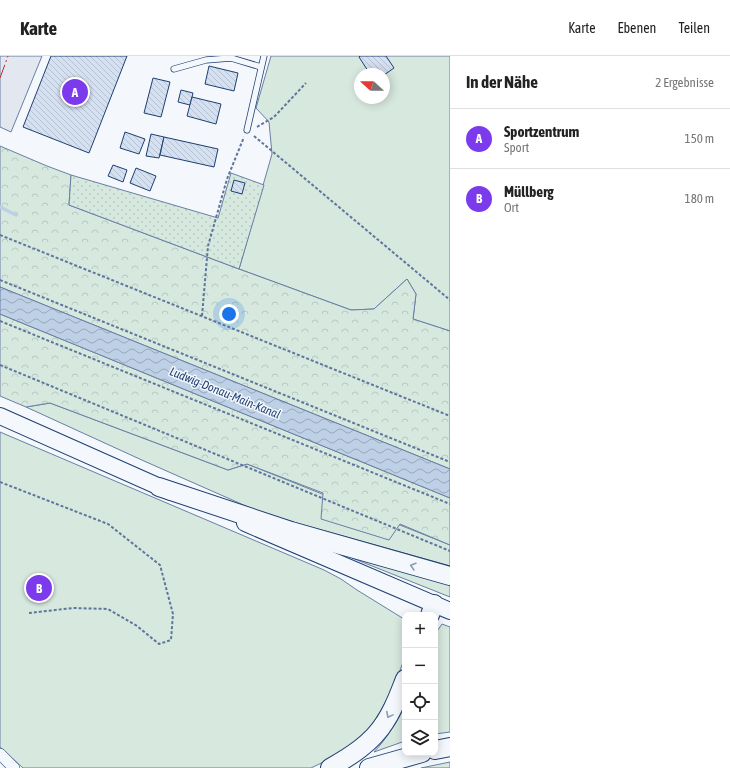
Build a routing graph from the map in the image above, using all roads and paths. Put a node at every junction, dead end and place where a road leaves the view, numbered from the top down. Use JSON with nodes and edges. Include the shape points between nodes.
{"nodes":[{"id":1,"x":264,"y":56,"type":"edge"},
{"id":2,"x":261,"y":68,"type":"junction"},
{"id":3,"x":174,"y":69,"type":"dead end"},
{"id":4,"x":306,"y":83,"type":"dead end"},
{"id":5,"x":247,"y":130,"type":"junction"},
{"id":6,"x":0,"y":234,"type":"edge"},
{"id":7,"x":0,"y":280,"type":"edge"},
{"id":8,"x":450,"y":300,"type":"edge"},
{"id":9,"x":202,"y":316,"type":"junction"},
{"id":10,"x":0,"y":321,"type":"edge"},
{"id":11,"x":0,"y":365,"type":"edge"},
{"id":12,"x":0,"y":416,"type":"edge"},
{"id":13,"x":450,"y":416,"type":"edge"},
{"id":14,"x":450,"y":462,"type":"edge"},
{"id":15,"x":0,"y":482,"type":"edge"},
{"id":16,"x":159,"y":487,"type":"junction"},
{"id":17,"x":450,"y":504,"type":"edge"},
{"id":18,"x":450,"y":551,"type":"edge"},
{"id":19,"x":450,"y":576,"type":"edge"},
{"id":20,"x":438,"y":610,"type":"edge"},
{"id":21,"x":29,"y":613,"type":"dead end"},
{"id":22,"x":403,"y":684,"type":"edge"},
{"id":23,"x":450,"y":747,"type":"edge"},
{"id":24,"x":438,"y":749,"type":"edge"},
{"id":25,"x":0,"y":754,"type":"edge"},
{"id":26,"x":409,"y":756,"type":"edge"},
{"id":27,"x":400,"y":758,"type":"junction"},
{"id":28,"x":14,"y":768,"type":"edge"},
{"id":29,"x":330,"y":768,"type":"edge"},
{"id":30,"x":368,"y":768,"type":"edge"},
{"id":31,"x":379,"y":768,"type":"edge"}],
"edges":[{"from":1,"to":2,"type":"lane"},
{"from":2,"to":3,"type":"lane","via":[[231,58],[206,60]]},
{"from":2,"to":5,"type":"lane"},
{"from":4,"to":5,"type":"path","via":[[274,117],[260,126]]},
{"from":5,"to":8,"type":"path"},
{"from":5,"to":9,"type":"path","via":[[227,179],[208,246]]},
{"from":6,"to":9,"type":"path"},
{"from":7,"to":14,"type":"path"},
{"from":9,"to":13,"type":"path"},
{"from":10,"to":17,"type":"path"},
{"from":11,"to":18,"type":"path"},
{"from":12,"to":16,"type":"main road"},
{"from":15,"to":21,"type":"path","via":[[108,524],[160,565],[173,614],[171,640],[159,644],[137,626],[108,609],[73,608]]},
{"from":19,"to":16,"type":"main road","one_way":true,"via":[[291,531]]},
{"from":16,"to":20,"type":"main road"},
{"from":22,"to":29,"type":"main road","one_way":true,"via":[[386,722],[379,731],[362,747]]},
{"from":23,"to":24,"type":"main road"},
{"from":25,"to":28,"type":"street"},
{"from":26,"to":27,"type":"main road"},
{"from":27,"to":30,"type":"main road"},
{"from":27,"to":31,"type":"main road"}]}
